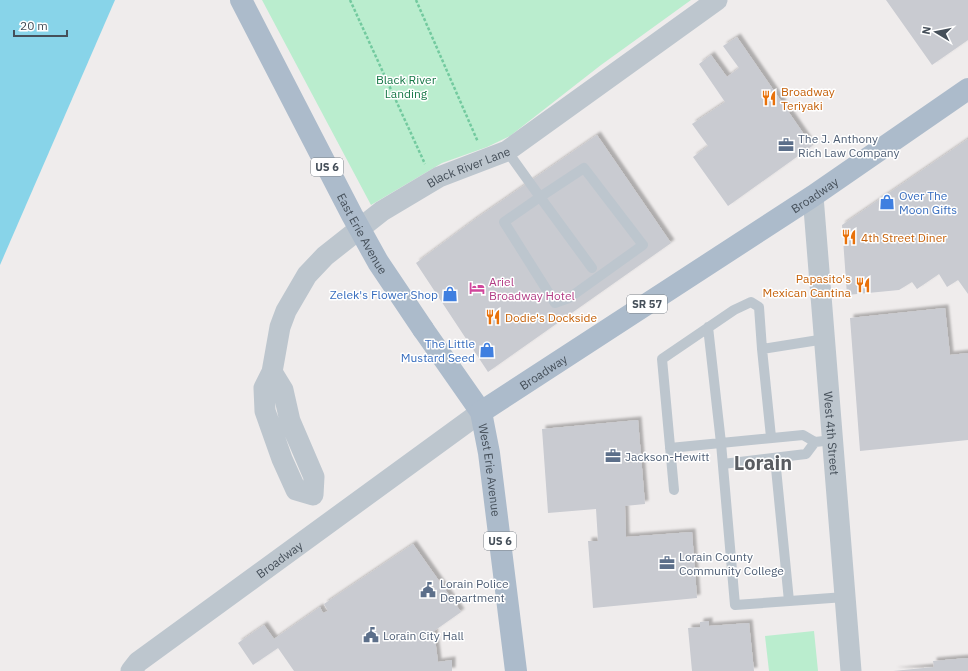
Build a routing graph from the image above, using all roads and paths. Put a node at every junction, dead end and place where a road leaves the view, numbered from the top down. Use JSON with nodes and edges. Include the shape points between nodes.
{"nodes":[{"id":1,"x":241,"y":0,"type":"edge"},
{"id":2,"x":350,"y":0,"type":"edge"},
{"id":3,"x":416,"y":0,"type":"edge"},
{"id":4,"x":717,"y":0,"type":"edge"},
{"id":5,"x":968,"y":89,"type":"edge"},
{"id":6,"x":507,"y":151,"type":"junction"},
{"id":7,"x":486,"y":159,"type":"junction"},
{"id":8,"x":432,"y":181,"type":"junction"},
{"id":9,"x":813,"y":196,"type":"junction"},
{"id":10,"x":540,"y":197,"type":"junction"},
{"id":11,"x":592,"y":268,"type":"dead end"},
{"id":12,"x":708,"y":328,"type":"junction"},
{"id":13,"x":825,"y":339,"type":"junction"},
{"id":14,"x":762,"y":350,"type":"junction"},
{"id":15,"x":481,"y":412,"type":"junction"},
{"id":16,"x":771,"y":437,"type":"junction"},
{"id":17,"x":824,"y":441,"type":"junction"},
{"id":18,"x":721,"y":442,"type":"junction"},
{"id":19,"x":670,"y":448,"type":"junction"},
{"id":20,"x":775,"y":458,"type":"junction"},
{"id":21,"x":723,"y":464,"type":"junction"},
{"id":22,"x":674,"y":490,"type":"dead end"},
{"id":23,"x":331,"y":522,"type":"junction"},
{"id":24,"x":845,"y":597,"type":"junction"},
{"id":25,"x":788,"y":601,"type":"junction"},
{"id":26,"x":131,"y":671,"type":"edge"},
{"id":27,"x":516,"y":671,"type":"edge"},
{"id":28,"x":851,"y":671,"type":"edge"}],
"edges":[{"from":1,"to":15,"type":"main road","name":"East Erie Avenue","number":"US 6","bridge":true,"via":[[378,262]]},
{"from":2,"to":8,"type":"path"},
{"from":3,"to":7,"type":"path"},
{"from":4,"to":6,"type":"street","name":"Black River Lane"},
{"from":5,"to":9,"type":"main road","name":"Broadway","number":"SR 57"},
{"from":6,"to":7,"type":"street","name":"Black River Lane"},
{"from":6,"to":10,"type":"lane"},
{"from":7,"to":8,"type":"street","name":"Black River Lane"},
{"from":8,"to":23,"type":"street","name":"Black River Lane","via":[[376,216],[325,256],[307,275],[282,319],[272,372],[264,388],[265,411],[296,490],[313,495]]},
{"from":9,"to":13,"type":"street","name":"West 4th Street"},
{"from":9,"to":15,"type":"main road","name":"Broadway","number":"SR 57"},
{"from":10,"to":10,"type":"lane","via":[[504,222],[555,303],[569,298],[643,244],[584,168]]},
{"from":10,"to":11,"type":"lane"},
{"from":12,"to":14,"type":"lane","via":[[751,302],[759,307]]},
{"from":12,"to":18,"type":"lane"},
{"from":12,"to":19,"type":"lane","via":[[662,359]]},
{"from":13,"to":14,"type":"lane"},
{"from":13,"to":17,"type":"street","name":"West 4th Street"},
{"from":14,"to":16,"type":"lane"},
{"from":15,"to":23,"type":"street","name":"Broadway"},
{"from":15,"to":27,"type":"main road","name":"West Erie Avenue","number":"US 6","via":[[489,453]]},
{"from":16,"to":17,"type":"lane","via":[[803,435]]},
{"from":16,"to":18,"type":"lane"},
{"from":17,"to":20,"type":"lane","via":[[806,454]]},
{"from":17,"to":24,"type":"street","name":"West 4th Street"},
{"from":18,"to":19,"type":"lane"},
{"from":18,"to":21,"type":"lane"},
{"from":19,"to":22,"type":"lane"},
{"from":20,"to":21,"type":"lane"},
{"from":20,"to":25,"type":"lane"},
{"from":21,"to":25,"type":"lane","via":[[735,605]]},
{"from":23,"to":26,"type":"street","name":"Broadway","via":[[138,662]]},
{"from":24,"to":25,"type":"lane"},
{"from":24,"to":28,"type":"street","name":"West 4th Street"}]}
